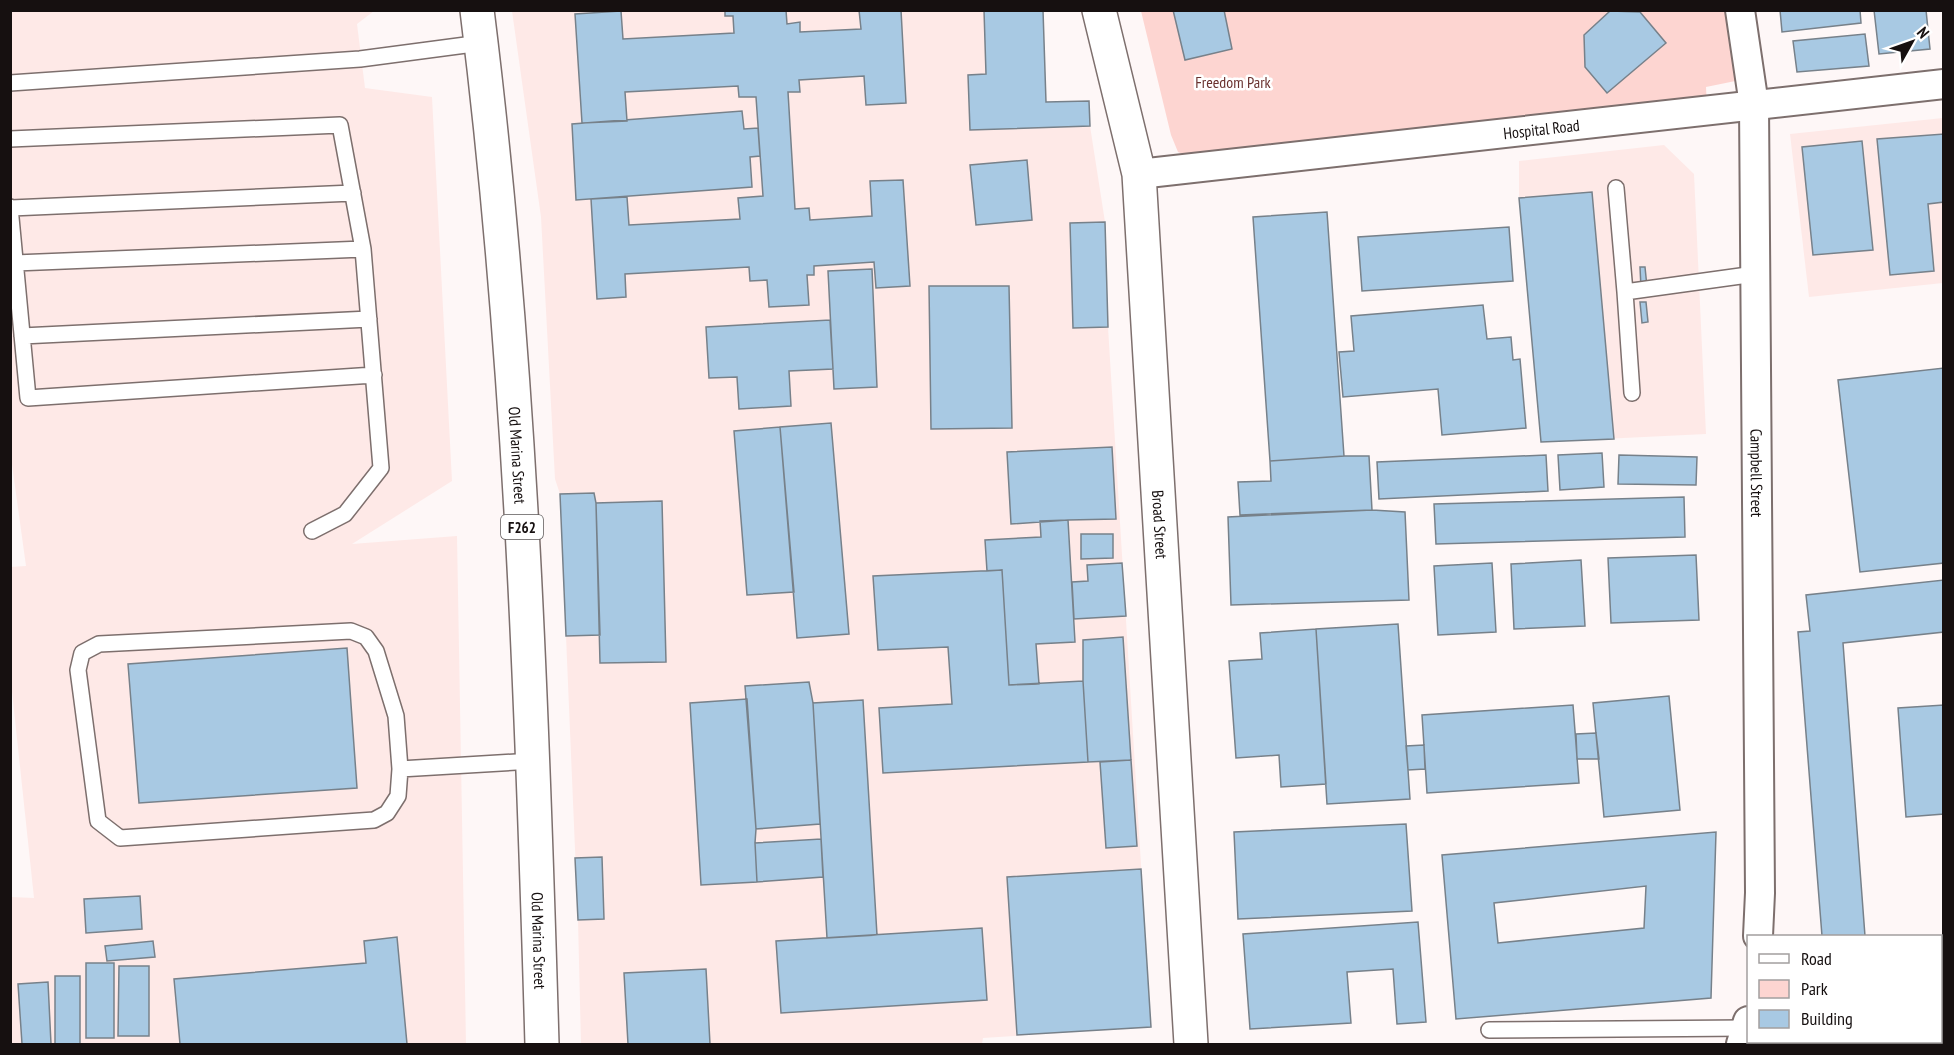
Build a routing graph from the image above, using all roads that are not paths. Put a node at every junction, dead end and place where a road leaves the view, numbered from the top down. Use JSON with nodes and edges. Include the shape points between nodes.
{"nodes":[{"id":1,"x":477,"y":10,"type":"edge"},
{"id":2,"x":1099,"y":10,"type":"edge"},
{"id":3,"x":1740,"y":10,"type":"edge"},
{"id":4,"x":481,"y":43,"type":"junction"},
{"id":5,"x":10,"y":83,"type":"edge"},
{"id":6,"x":1944,"y":84,"type":"edge"},
{"id":7,"x":1754,"y":105,"type":"junction"},
{"id":8,"x":10,"y":139,"type":"edge"},
{"id":9,"x":1139,"y":174,"type":"junction"},
{"id":10,"x":1616,"y":188,"type":"dead end"},
{"id":11,"x":353,"y":194,"type":"junction"},
{"id":12,"x":11,"y":207,"type":"edge"},
{"id":13,"x":363,"y":249,"type":"junction"},
{"id":14,"x":15,"y":263,"type":"junction"},
{"id":15,"x":1755,"y":274,"type":"junction"},
{"id":16,"x":1625,"y":292,"type":"junction"},
{"id":17,"x":369,"y":319,"type":"junction"},
{"id":18,"x":22,"y":336,"type":"junction"},
{"id":19,"x":374,"y":375,"type":"junction"},
{"id":20,"x":1632,"y":393,"type":"dead end"},
{"id":21,"x":312,"y":531,"type":"dead end"},
{"id":22,"x":533,"y":761,"type":"junction"},
{"id":23,"x":400,"y":769,"type":"junction"},
{"id":24,"x":1758,"y":935,"type":"edge"},
{"id":25,"x":1942,"y":1004,"type":"edge"},
{"id":26,"x":1944,"y":1021,"type":"edge"},
{"id":27,"x":1489,"y":1030,"type":"dead end"},
{"id":28,"x":1746,"y":1031,"type":"edge"},
{"id":29,"x":542,"y":1044,"type":"edge"},
{"id":30,"x":1191,"y":1044,"type":"edge"}],
"edges":[{"from":1,"to":4,"type":"main road","name":"Old Marina Street","number":"F262"},
{"from":2,"to":9,"type":"main road","name":"Broad Street"},
{"from":3,"to":7,"type":"street","name":"Campbell Street"},
{"from":4,"to":5,"type":"lane","via":[[360,59]]},
{"from":4,"to":22,"type":"main road","name":"Old Marina Street","number":"F262","via":[[511,355]]},
{"from":6,"to":7,"type":"street","name":"Hospital Road"},
{"from":7,"to":9,"type":"street","name":"Hospital Road"},
{"from":7,"to":15,"type":"street","name":"Campbell Street"},
{"from":8,"to":11,"type":"lane","via":[[340,125]]},
{"from":9,"to":30,"type":"main road","name":"Broad Street"},
{"from":10,"to":16,"type":"lane"},
{"from":11,"to":12,"type":"lane"},
{"from":11,"to":13,"type":"lane"},
{"from":12,"to":14,"type":"lane"},
{"from":13,"to":14,"type":"lane"},
{"from":13,"to":17,"type":"lane"},
{"from":14,"to":18,"type":"lane"},
{"from":15,"to":16,"type":"lane"},
{"from":15,"to":24,"type":"street","name":"Campbell Street"},
{"from":16,"to":20,"type":"lane"},
{"from":17,"to":18,"type":"lane"},
{"from":17,"to":19,"type":"lane"},
{"from":18,"to":19,"type":"lane","via":[[28,398]]},
{"from":19,"to":21,"type":"lane","via":[[381,468],[345,514]]},
{"from":22,"to":23,"type":"lane"},
{"from":22,"to":29,"type":"main road","name":"Old Marina Street","number":"F262"},
{"from":23,"to":23,"type":"lane","via":[[396,716],[376,651],[366,637],[351,631],[99,644],[82,653],[78,670],[98,821],[120,838],[374,820],[387,813],[398,796]]},
{"from":25,"to":26,"type":"lane"},
{"from":27,"to":28,"type":"lane"}]}
